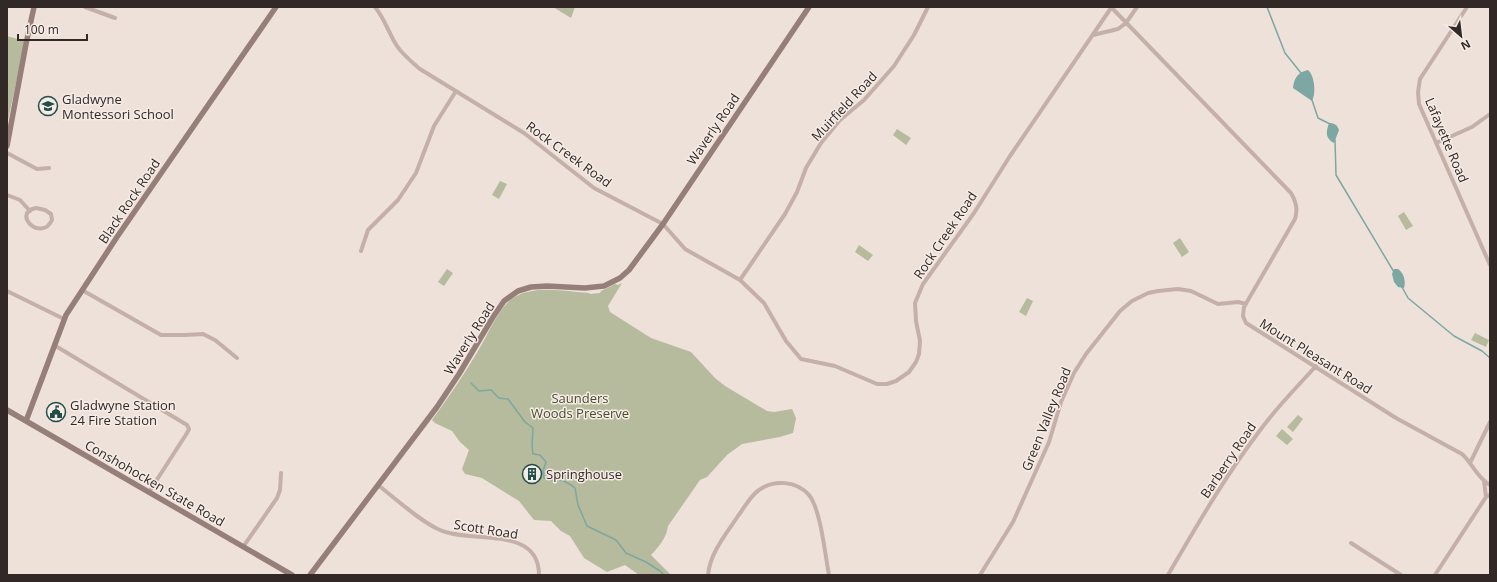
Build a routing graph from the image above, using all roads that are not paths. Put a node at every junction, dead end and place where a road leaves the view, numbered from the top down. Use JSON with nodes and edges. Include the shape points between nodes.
{"nodes":[{"id":1,"x":34,"y":7,"type":"edge"},
{"id":2,"x":85,"y":7,"type":"edge"},
{"id":3,"x":276,"y":7,"type":"edge"},
{"id":4,"x":375,"y":7,"type":"edge"},
{"id":5,"x":809,"y":7,"type":"edge"},
{"id":6,"x":928,"y":7,"type":"edge"},
{"id":7,"x":1111,"y":7,"type":"edge"},
{"id":8,"x":1137,"y":7,"type":"edge"},
{"id":9,"x":1467,"y":7,"type":"edge"},
{"id":10,"x":115,"y":18,"type":"dead end"},
{"id":11,"x":1126,"y":23,"type":"junction"},
{"id":12,"x":1093,"y":35,"type":"junction"},
{"id":13,"x":456,"y":91,"type":"junction"},
{"id":14,"x":1490,"y":114,"type":"edge"},
{"id":15,"x":1436,"y":143,"type":"junction"},
{"id":16,"x":7,"y":146,"type":"edge"},
{"id":17,"x":7,"y":153,"type":"edge"},
{"id":18,"x":49,"y":168,"type":"dead end"},
{"id":19,"x":7,"y":195,"type":"edge"},
{"id":20,"x":30,"y":211,"type":"junction"},
{"id":21,"x":663,"y":224,"type":"junction"},
{"id":22,"x":361,"y":251,"type":"dead end"},
{"id":23,"x":1490,"y":265,"type":"edge"},
{"id":24,"x":740,"y":280,"type":"junction"},
{"id":25,"x":82,"y":290,"type":"junction"},
{"id":26,"x":7,"y":291,"type":"edge"},
{"id":27,"x":1246,"y":304,"type":"junction"},
{"id":28,"x":64,"y":319,"type":"junction"},
{"id":29,"x":54,"y":345,"type":"junction"},
{"id":30,"x":237,"y":358,"type":"dead end"},
{"id":31,"x":1316,"y":366,"type":"junction"},
{"id":32,"x":7,"y":410,"type":"edge"},
{"id":33,"x":26,"y":421,"type":"junction"},
{"id":34,"x":1490,"y":422,"type":"edge"},
{"id":35,"x":1470,"y":463,"type":"junction"},
{"id":36,"x":281,"y":473,"type":"dead end"},
{"id":37,"x":1484,"y":481,"type":"junction"},
{"id":38,"x":378,"y":485,"type":"junction"},
{"id":39,"x":1490,"y":485,"type":"edge"},
{"id":40,"x":149,"y":492,"type":"junction"},
{"id":41,"x":1490,"y":495,"type":"edge"},
{"id":42,"x":1486,"y":498,"type":"junction"},
{"id":43,"x":1351,"y":543,"type":"dead end"},
{"id":44,"x":243,"y":547,"type":"junction"},
{"id":45,"x":292,"y":575,"type":"edge"},
{"id":46,"x":310,"y":575,"type":"edge"},
{"id":47,"x":539,"y":575,"type":"edge"},
{"id":48,"x":708,"y":575,"type":"edge"},
{"id":49,"x":829,"y":575,"type":"edge"},
{"id":50,"x":980,"y":575,"type":"edge"},
{"id":51,"x":1168,"y":575,"type":"edge"},
{"id":52,"x":1401,"y":575,"type":"edge"},
{"id":53,"x":1435,"y":575,"type":"edge"}],
"edges":[{"from":1,"to":16,"type":"street"},
{"from":2,"to":10,"type":"street"},
{"from":3,"to":25,"type":"street","name":"Black Rock Road"},
{"from":4,"to":13,"type":"street","name":"Rock Creek Road","via":[[398,47],[408,58],[420,69]]},
{"from":5,"to":21,"type":"street","name":"Waverly Road"},
{"from":6,"to":24,"type":"street","name":"Muirfield Road","via":[[894,66],[864,100],[840,120],[821,143],[806,168],[785,214]]},
{"from":7,"to":11,"type":"street"},
{"from":7,"to":12,"type":"street","name":"Rock Creek Road"},
{"from":8,"to":11,"type":"street"},
{"from":9,"to":15,"type":"street","name":"Lafayette Road","via":[[1420,79],[1419,104]]},
{"from":11,"to":12,"type":"street","via":[[1118,29]]},
{"from":11,"to":27,"type":"street","via":[[1295,199],[1297,213],[1293,225]]},
{"from":12,"to":24,"type":"street","name":"Rock Creek Road","via":[[974,213],[923,284],[916,303],[919,354],[912,369],[904,376],[887,384],[877,384],[836,366],[800,359],[786,342],[764,303]]},
{"from":13,"to":21,"type":"street","name":"Rock Creek Road","via":[[524,133],[594,188]]},
{"from":13,"to":22,"type":"street","via":[[434,126],[416,174],[398,200],[368,230]]},
{"from":14,"to":15,"type":"street","via":[[1472,127]]},
{"from":15,"to":23,"type":"street","name":"Lafayette Road"},
{"from":17,"to":18,"type":"street","via":[[37,169]]},
{"from":19,"to":20,"type":"street","via":[[20,200]]},
{"from":20,"to":20,"type":"street","via":[[36,208],[48,211],[52,216],[51,222],[47,227],[32,226],[26,219]]},
{"from":21,"to":24,"type":"street","name":"Rock Creek Road","via":[[685,249]]},
{"from":21,"to":38,"type":"street","name":"Waverly Road","via":[[629,270],[609,284],[585,288],[536,286],[509,297],[493,317],[437,407]]},
{"from":25,"to":28,"type":"street","name":"Black Rock Road"},
{"from":25,"to":30,"type":"street","via":[[162,334],[203,334],[215,340]]},
{"from":26,"to":28,"type":"street"},
{"from":27,"to":31,"type":"street","name":"Mount Pleasant Road","via":[[1243,316],[1246,323]]},
{"from":27,"to":50,"type":"street","name":"Green Valley Road","via":[[1218,304],[1191,291],[1178,289],[1148,293],[1120,311],[1074,373],[1062,398],[1049,442],[1013,522]]},
{"from":28,"to":29,"type":"street","name":"Black Rock Road"},
{"from":29,"to":33,"type":"street","name":"Black Rock Road"},
{"from":29,"to":40,"type":"street","via":[[187,425],[187,433]]},
{"from":31,"to":35,"type":"street","name":"Mount Pleasant Road","via":[[1396,418],[1462,454]]},
{"from":31,"to":51,"type":"street","name":"Barberry Road","via":[[1248,446],[1207,508]]},
{"from":32,"to":33,"type":"street","name":"Conshohocken State Road"},
{"from":33,"to":40,"type":"street","name":"Conshohocken State Road"},
{"from":34,"to":35,"type":"street"},
{"from":35,"to":37,"type":"street","name":"Mount Pleasant Road"},
{"from":36,"to":44,"type":"street","via":[[277,498]]},
{"from":37,"to":39,"type":"street","name":"Mount Pleasant Road"},
{"from":37,"to":42,"type":"street"},
{"from":38,"to":46,"type":"street","name":"Waverly Road"},
{"from":38,"to":47,"type":"street","name":"Scott Road","via":[[441,531],[459,536],[510,541],[525,546],[536,560]]},
{"from":40,"to":44,"type":"street","name":"Conshohocken State Road"},
{"from":41,"to":42,"type":"street"},
{"from":42,"to":53,"type":"street"},
{"from":43,"to":52,"type":"street"},
{"from":44,"to":45,"type":"street","name":"Conshohocken State Road"},
{"from":48,"to":49,"type":"street","via":[[715,552],[751,498],[765,486],[782,482],[800,488],[813,502],[818,514]]}]}
